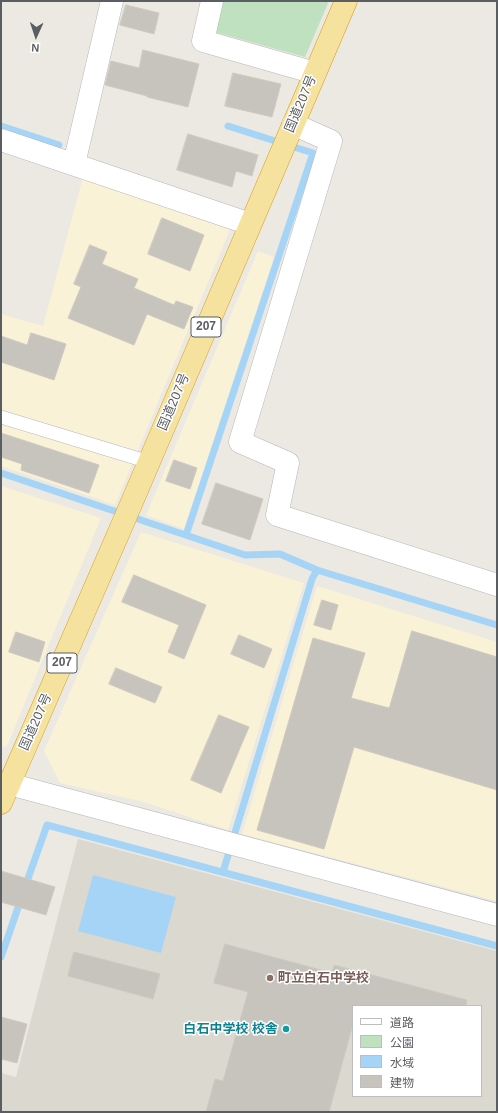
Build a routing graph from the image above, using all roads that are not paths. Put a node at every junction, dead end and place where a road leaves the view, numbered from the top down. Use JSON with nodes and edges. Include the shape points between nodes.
{"nodes":[{"id":1,"x":112,"y":1,"type":"edge"},
{"id":2,"x":212,"y":1,"type":"edge"},
{"id":3,"x":346,"y":1,"type":"edge"},
{"id":4,"x":315,"y":73,"type":"junction"},
{"id":5,"x":288,"y":136,"type":"junction"},
{"id":6,"x":1,"y":140,"type":"edge"},
{"id":7,"x":74,"y":164,"type":"junction"},
{"id":8,"x":250,"y":224,"type":"junction"},
{"id":9,"x":1,"y":417,"type":"edge"},
{"id":10,"x":149,"y":462,"type":"junction"},
{"id":11,"x":497,"y":585,"type":"edge"},
{"id":12,"x":5,"y":793,"type":"edge"},
{"id":13,"x":497,"y":915,"type":"edge"}],
"edges":[{"from":1,"to":7,"type":"street"},
{"from":2,"to":4,"type":"street","via":[[203,41]]},
{"from":3,"to":4,"type":"highway","name":"国道207号","number":"207"},
{"from":4,"to":5,"type":"highway","name":"国道207号","number":"207"},
{"from":5,"to":8,"type":"highway","name":"国道207号","number":"207"},
{"from":5,"to":11,"type":"street","via":[[332,141],[240,442],[288,463],[277,515]]},
{"from":6,"to":7,"type":"street"},
{"from":7,"to":8,"type":"street"},
{"from":8,"to":10,"type":"highway","name":"国道207号","number":"207"},
{"from":9,"to":10,"type":"lane"},
{"from":10,"to":12,"type":"highway","name":"国道207号","number":"207"},
{"from":12,"to":13,"type":"street","via":[[233,844]]}]}
